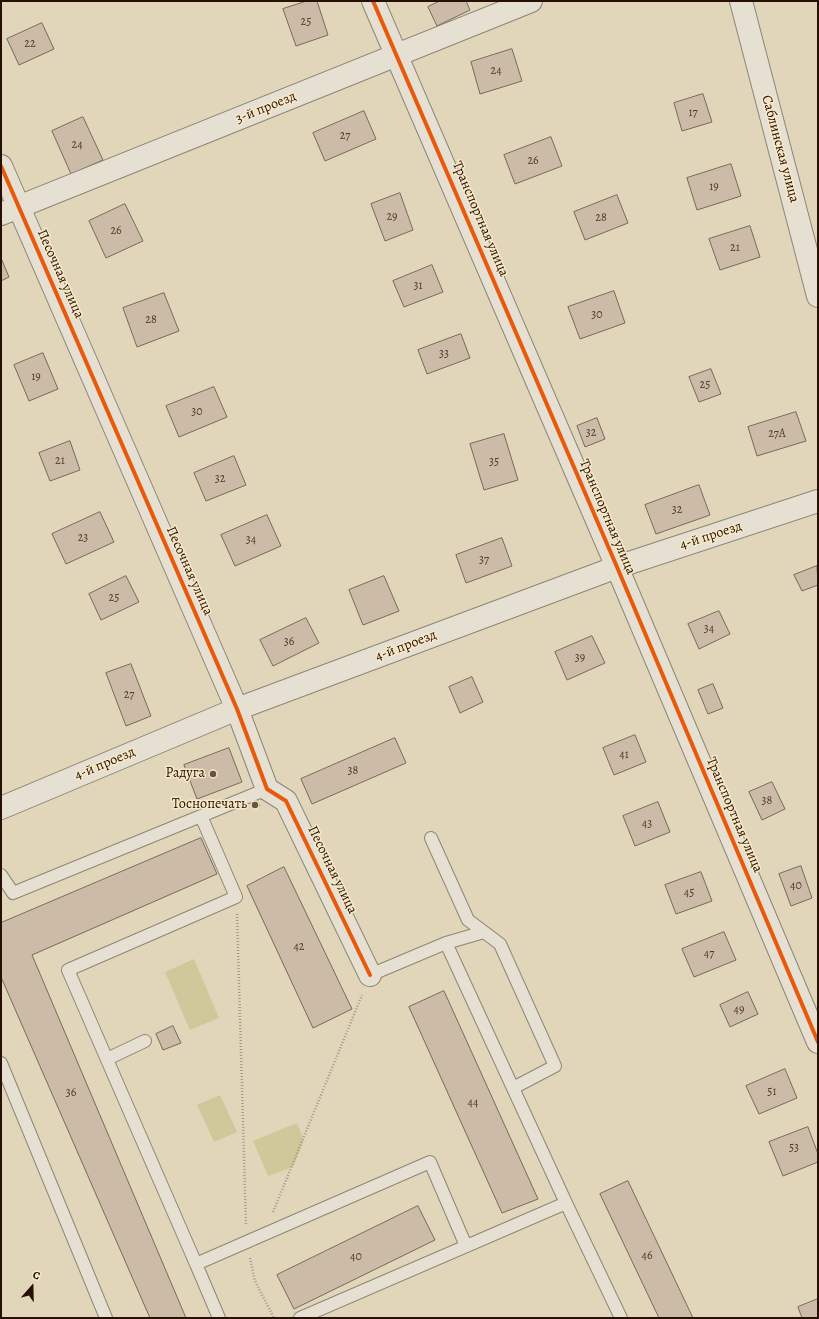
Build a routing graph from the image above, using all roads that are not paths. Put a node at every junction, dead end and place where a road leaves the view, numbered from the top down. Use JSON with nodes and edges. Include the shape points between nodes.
{"nodes":[{"id":1,"x":373,"y":1,"type":"edge"},
{"id":2,"x":531,"y":1,"type":"edge"},
{"id":3,"x":741,"y":1,"type":"edge"},
{"id":4,"x":398,"y":56,"type":"junction"},
{"id":5,"x":1,"y":166,"type":"edge"},
{"id":6,"x":10,"y":211,"type":"edge"},
{"id":7,"x":818,"y":296,"type":"edge"},
{"id":8,"x":818,"y":501,"type":"edge"},
{"id":9,"x":617,"y":567,"type":"junction"},
{"id":10,"x":237,"y":709,"type":"junction"},
{"id":11,"x":267,"y":789,"type":"junction"},
{"id":12,"x":1,"y":808,"type":"edge"},
{"id":13,"x":200,"y":816,"type":"junction"},
{"id":14,"x":431,"y":838,"type":"dead end"},
{"id":15,"x":1,"y":875,"type":"edge"},
{"id":16,"x":484,"y":932,"type":"junction"},
{"id":17,"x":446,"y":943,"type":"junction"},
{"id":18,"x":367,"y":981,"type":"joint"},
{"id":19,"x":145,"y":1042,"type":"dead end"},
{"id":20,"x":818,"y":1042,"type":"edge"},
{"id":21,"x":106,"y":1059,"type":"junction"},
{"id":22,"x":1,"y":1064,"type":"edge"},
{"id":23,"x":513,"y":1088,"type":"junction"},
{"id":24,"x":566,"y":1203,"type":"junction"},
{"id":25,"x":466,"y":1246,"type":"junction"},
{"id":26,"x":196,"y":1264,"type":"junction"},
{"id":27,"x":106,"y":1318,"type":"edge"},
{"id":28,"x":219,"y":1318,"type":"edge"},
{"id":29,"x":300,"y":1318,"type":"edge"},
{"id":30,"x":621,"y":1318,"type":"edge"}],
"edges":[{"from":1,"to":4,"type":"street","name":"Транспортная улица"},
{"from":2,"to":4,"type":"street","name":"3-й проезд"},
{"from":3,"to":7,"type":"street","name":"Саблинская улица"},
{"from":4,"to":6,"type":"street","name":"3-й проезд"},
{"from":4,"to":9,"type":"street","name":"Транспортная улица"},
{"from":5,"to":6,"type":"street","name":"Песочная улица"},
{"from":6,"to":10,"type":"street","name":"Песочная улица"},
{"from":8,"to":9,"type":"street","name":"4-й проезд"},
{"from":9,"to":10,"type":"street","name":"4-й проезд"},
{"from":9,"to":20,"type":"street","name":"Транспортная улица"},
{"from":10,"to":11,"type":"street","name":"Песочная улица"},
{"from":10,"to":12,"type":"street","name":"4-й проезд"},
{"from":11,"to":13,"type":"lane"},
{"from":11,"to":18,"type":"street","name":"Песочная улица","via":[[286,801]]},
{"from":13,"to":15,"type":"lane","via":[[14,893]]},
{"from":13,"to":21,"type":"lane","via":[[236,897],[68,970]]},
{"from":14,"to":16,"type":"lane","via":[[468,920]]},
{"from":16,"to":17,"type":"lane"},
{"from":16,"to":23,"type":"lane","via":[[500,944],[555,1066]]},
{"from":17,"to":18,"type":"lane"},
{"from":17,"to":23,"type":"lane"},
{"from":19,"to":21,"type":"lane"},
{"from":21,"to":26,"type":"lane"},
{"from":22,"to":27,"type":"lane"},
{"from":23,"to":24,"type":"lane"},
{"from":24,"to":25,"type":"lane"},
{"from":24,"to":30,"type":"lane"},
{"from":25,"to":26,"type":"lane","via":[[430,1162]]},
{"from":25,"to":29,"type":"lane"},
{"from":26,"to":28,"type":"lane"}]}
